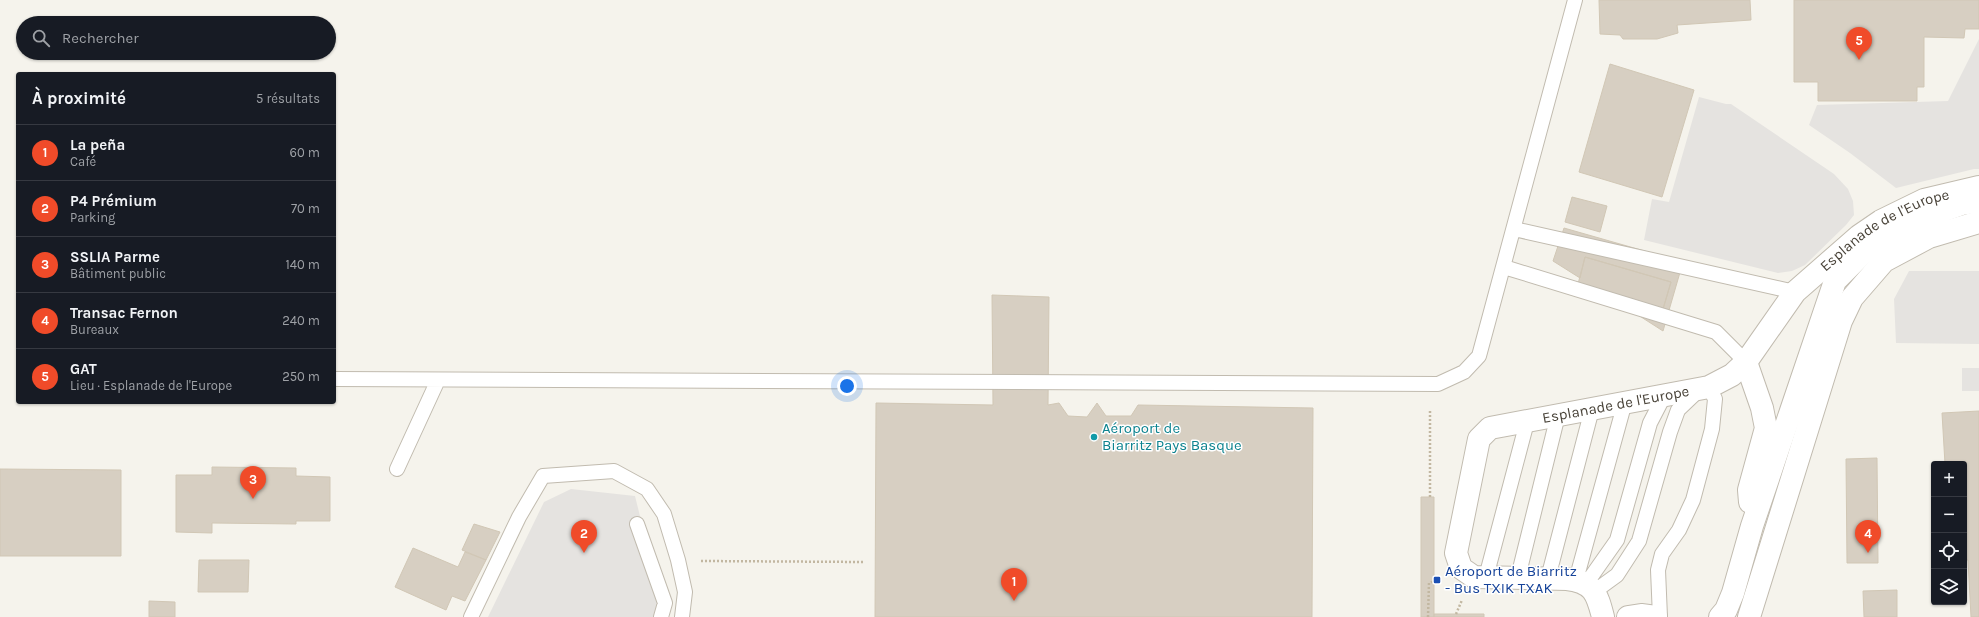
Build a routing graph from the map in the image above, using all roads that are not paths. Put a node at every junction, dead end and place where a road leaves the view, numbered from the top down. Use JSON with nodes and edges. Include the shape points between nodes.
{"nodes":[{"id":1,"x":1575,"y":0,"type":"edge"},
{"id":2,"x":1979,"y":187,"type":"edge"},
{"id":3,"x":1979,"y":201,"type":"edge"},
{"id":4,"x":1979,"y":222,"type":"edge"},
{"id":5,"x":1514,"y":229,"type":"junction"},
{"id":6,"x":1504,"y":267,"type":"junction"},
{"id":7,"x":1795,"y":292,"type":"junction"},
{"id":8,"x":1746,"y":362,"type":"junction"},
{"id":9,"x":336,"y":379,"type":"edge"},
{"id":10,"x":438,"y":380,"type":"junction"},
{"id":11,"x":1705,"y":388,"type":"junction"},
{"id":12,"x":1664,"y":396,"type":"junction"},
{"id":13,"x":1625,"y":402,"type":"junction"},
{"id":14,"x":1592,"y":409,"type":"junction"},
{"id":15,"x":1558,"y":416,"type":"junction"},
{"id":16,"x":1527,"y":422,"type":"junction"},
{"id":17,"x":397,"y":470,"type":"dead end"},
{"id":18,"x":637,"y":524,"type":"dead end"},
{"id":19,"x":1752,"y":526,"type":"junction"},
{"id":20,"x":1486,"y":577,"type":"junction"},
{"id":21,"x":1518,"y":577,"type":"junction"},
{"id":22,"x":1548,"y":578,"type":"junction"},
{"id":23,"x":1586,"y":585,"type":"junction"},
{"id":24,"x":471,"y":617,"type":"edge"},
{"id":25,"x":661,"y":617,"type":"edge"},
{"id":26,"x":682,"y":617,"type":"edge"},
{"id":27,"x":1604,"y":617,"type":"edge"},
{"id":28,"x":1628,"y":617,"type":"edge"},
{"id":29,"x":1656,"y":617,"type":"edge"},
{"id":30,"x":1660,"y":617,"type":"edge"},
{"id":31,"x":1720,"y":617,"type":"edge"},
{"id":32,"x":1749,"y":617,"type":"edge"}],
"edges":[{"from":1,"to":5,"type":"lane"},
{"from":2,"to":7,"type":"street","name":"Esplanade de l'Europe","via":[[1924,200],[1881,221],[1859,236]]},
{"from":3,"to":19,"type":"street","name":"Esplanade de l'Europe","via":[[1962,204],[1917,220],[1868,248],[1835,281]]},
{"from":4,"to":32,"type":"street","name":"Esplanade de l'Europe","via":[[1929,237],[1884,261],[1852,298],[1841,321]]},
{"from":5,"to":6,"type":"lane"},
{"from":5,"to":7,"type":"lane"},
{"from":6,"to":8,"type":"lane","via":[[1716,332]]},
{"from":6,"to":10,"type":"lane","via":[[1479,356],[1464,372],[1438,384]]},
{"from":7,"to":8,"type":"street","name":"Esplanade de l'Europe"},
{"from":8,"to":11,"type":"street","name":"Esplanade de l'Europe","via":[[1732,375]]},
{"from":8,"to":19,"type":"street","via":[[1766,428],[1749,490]]},
{"from":9,"to":10,"type":"lane"},
{"from":10,"to":17,"type":"lane"},
{"from":11,"to":12,"type":"street","name":"Esplanade de l'Europe"},
{"from":11,"to":23,"type":"lane","via":[[1678,410],[1639,541],[1618,575]]},
{"from":11,"to":30,"type":"lane","via":[[1715,399],[1712,430],[1693,500],[1679,530],[1662,554],[1658,570]]},
{"from":12,"to":13,"type":"street","name":"Esplanade de l'Europe"},
{"from":12,"to":23,"type":"lane","via":[[1650,423],[1617,540]]},
{"from":13,"to":14,"type":"street","name":"Esplanade de l'Europe"},
{"from":13,"to":23,"type":"lane"},
{"from":14,"to":15,"type":"street","name":"Esplanade de l'Europe"},
{"from":14,"to":22,"type":"lane"},
{"from":15,"to":16,"type":"street","name":"Esplanade de l'Europe"},
{"from":15,"to":21,"type":"lane"},
{"from":16,"to":20,"type":"lane"},
{"from":16,"to":20,"type":"street","name":"Esplanade de l'Europe","via":[[1490,428],[1479,439],[1456,553],[1461,568],[1474,577]]},
{"from":18,"to":25,"type":"lane","via":[[665,603]]},
{"from":19,"to":31,"type":"street","name":"Esplanade de l'Europe","via":[[1726,610]]},
{"from":20,"to":21,"type":"street","name":"Esplanade de l'Europe"},
{"from":21,"to":22,"type":"street","name":"Esplanade de l'Europe"},
{"from":22,"to":23,"type":"street","name":"Esplanade de l'Europe"},
{"from":23,"to":27,"type":"street"},
{"from":24,"to":26,"type":"lane","via":[[519,517],[543,476],[592,471],[614,471],[647,489],[664,514],[685,592]]},
{"from":28,"to":29,"type":"street"}]}
